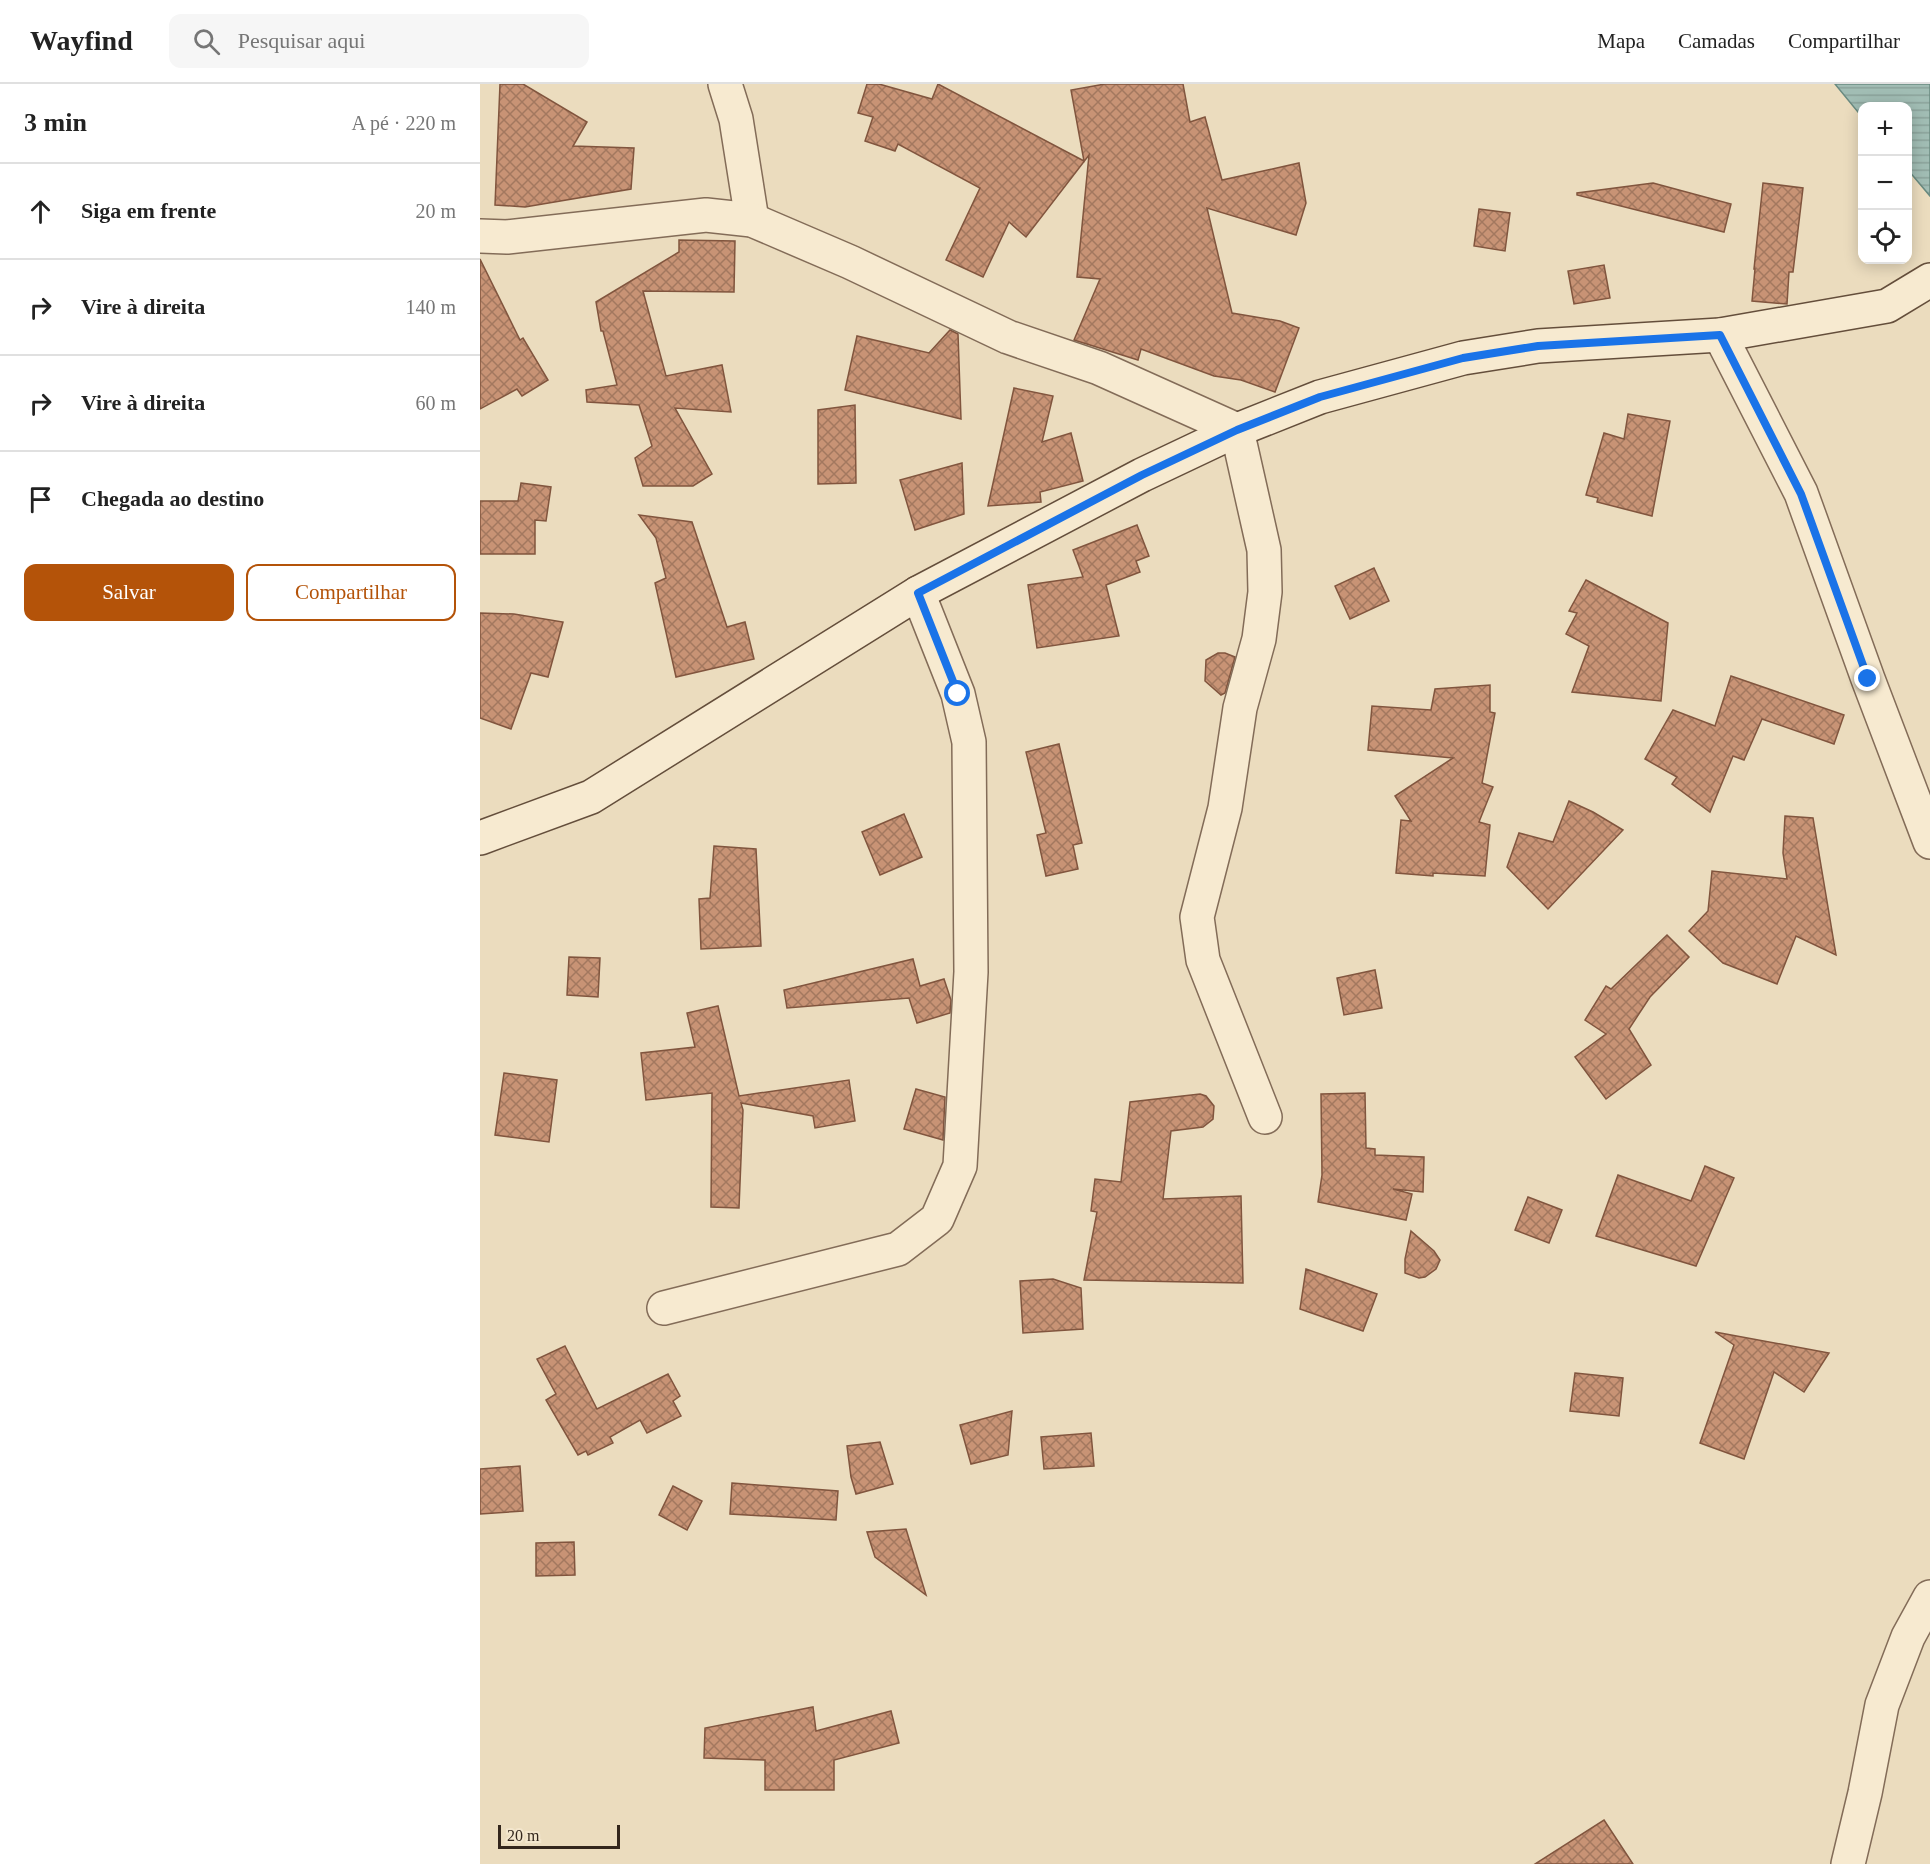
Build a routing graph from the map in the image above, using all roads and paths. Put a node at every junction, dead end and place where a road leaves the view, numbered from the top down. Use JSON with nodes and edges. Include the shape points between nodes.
{"nodes":[{"id":1,"x":725,"y":84,"type":"edge"},
{"id":2,"x":752,"y":220,"type":"junction"},
{"id":3,"x":480,"y":236,"type":"edge"},
{"id":4,"x":1930,"y":280,"type":"edge"},
{"id":5,"x":1720,"y":335,"type":"junction"},
{"id":6,"x":1237,"y":430,"type":"junction"},
{"id":7,"x":918,"y":593,"type":"junction"},
{"id":8,"x":480,"y":838,"type":"edge"},
{"id":9,"x":1930,"y":842,"type":"edge"},
{"id":10,"x":1265,"y":1117,"type":"dead end"},
{"id":11,"x":664,"y":1308,"type":"dead end"},
{"id":12,"x":1930,"y":1597,"type":"edge"},
{"id":13,"x":1848,"y":1864,"type":"edge"}],
"edges":[{"from":1,"to":2,"type":"street","via":[[736,119]]},
{"from":2,"to":3,"type":"street","via":[[706,214],[507,237]]},
{"from":2,"to":6,"type":"street","via":[[1008,337],[1099,368]]},
{"from":4,"to":5,"type":"street","via":[[1887,306]]},
{"from":5,"to":6,"type":"street","via":[[1538,346],[1463,358],[1320,397]]},
{"from":5,"to":9,"type":"street","via":[[1801,494]]},
{"from":6,"to":7,"type":"street","via":[[1142,475]]},
{"from":6,"to":10,"type":"street","via":[[1264,550],[1265,592],[1259,639],[1240,708],[1225,808],[1197,917],[1203,960]]},
{"from":7,"to":8,"type":"street","via":[[591,797]]},
{"from":7,"to":11,"type":"street","via":[[958,694],[969,742],[971,972],[960,1166],[937,1219],[898,1249]]},
{"from":12,"to":13,"type":"street","via":[[1908,1636],[1882,1705]]}]}
